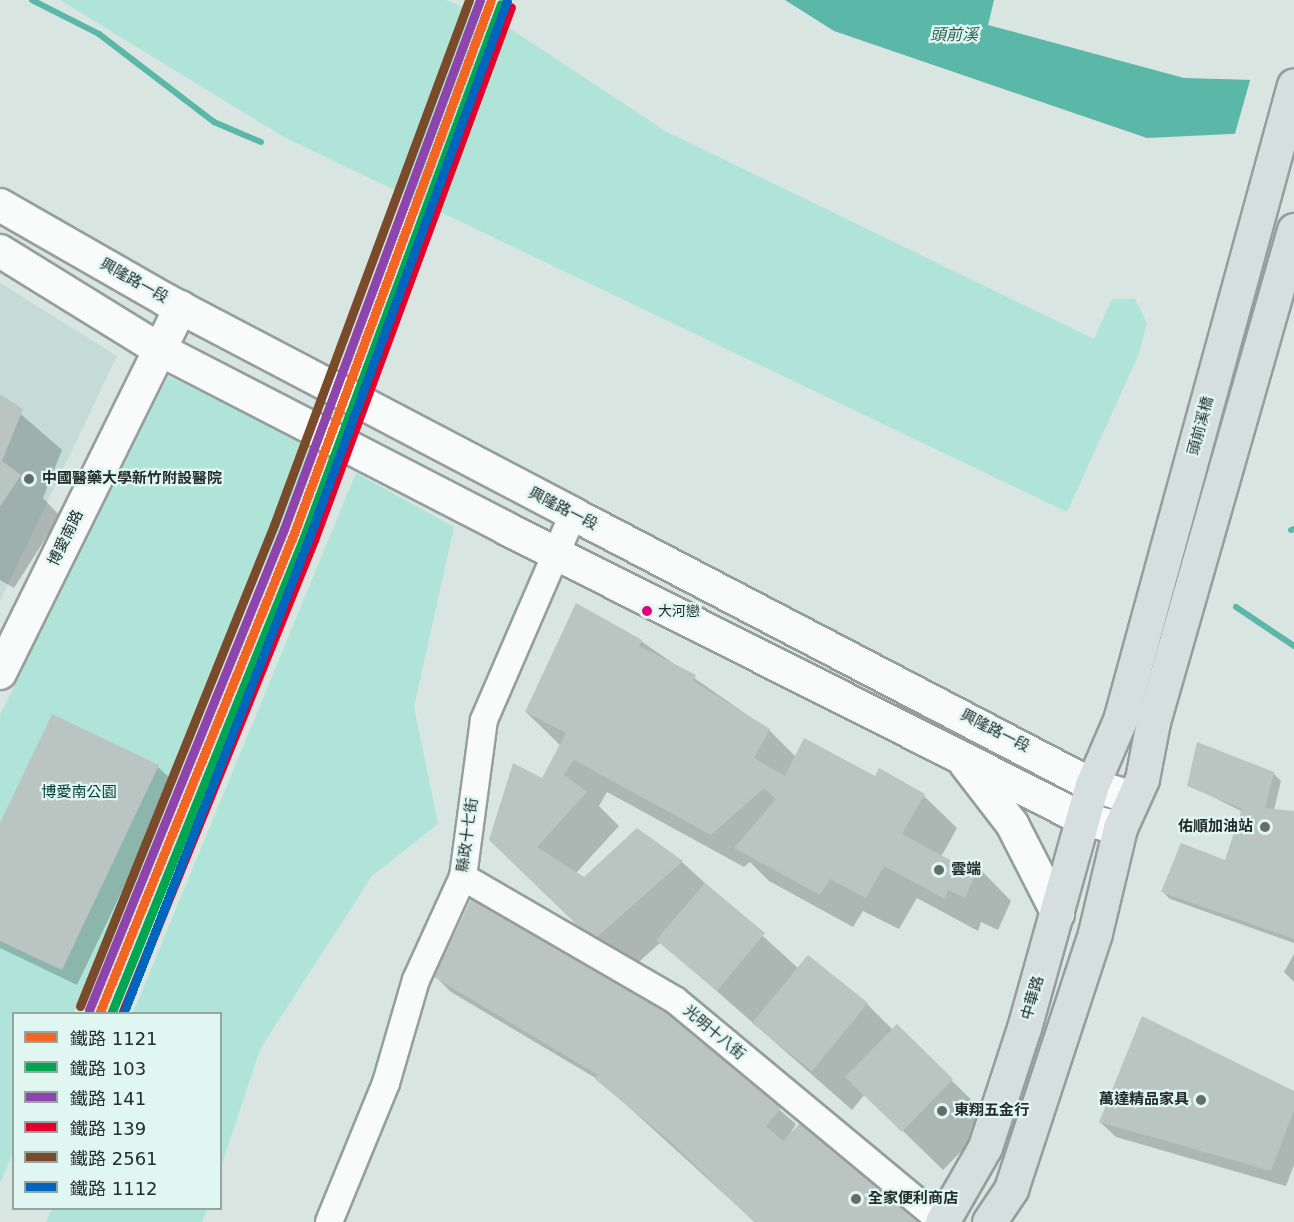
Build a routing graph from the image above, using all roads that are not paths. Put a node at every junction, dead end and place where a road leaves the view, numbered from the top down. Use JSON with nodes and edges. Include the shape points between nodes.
{"nodes":[{"id":1,"x":1294,"y":85,"type":"edge"},
{"id":2,"x":0,"y":205,"type":"edge"},
{"id":3,"x":1294,"y":230,"type":"edge"},
{"id":4,"x":0,"y":251,"type":"edge"},
{"id":5,"x":181,"y":307,"type":"junction"},
{"id":6,"x":157,"y":348,"type":"junction"},
{"id":7,"x":573,"y":514,"type":"junction"},
{"id":8,"x":554,"y":553,"type":"junction"},
{"id":9,"x":0,"y":673,"type":"edge"},
{"id":10,"x":960,"y":758,"type":"junction"},
{"id":11,"x":1095,"y":774,"type":"junction"},
{"id":12,"x":1138,"y":789,"type":"junction"},
{"id":13,"x":1083,"y":819,"type":"junction"},
{"id":14,"x":1120,"y":828,"type":"junction"},
{"id":15,"x":463,"y":877,"type":"junction"},
{"id":16,"x":1058,"y":914,"type":"junction"},
{"id":17,"x":329,"y":1222,"type":"edge"},
{"id":18,"x":942,"y":1222,"type":"edge"},
{"id":19,"x":989,"y":1222,"type":"edge"}],
"edges":[{"from":1,"to":11,"type":"main road","name":"頭前溪橋","via":[[1120,720]]},
{"from":2,"to":5,"type":"street","name":"興隆路一段"},
{"from":3,"to":12,"type":"main road","via":[[1153,722]]},
{"from":4,"to":6,"type":"street"},
{"from":5,"to":6,"type":"street","name":"博愛南路"},
{"from":5,"to":7,"type":"street","name":"興隆路一段"},
{"from":6,"to":8,"type":"street"},
{"from":6,"to":9,"type":"street","name":"博愛南路"},
{"from":7,"to":8,"type":"street","name":"縣政十七街"},
{"from":7,"to":11,"type":"street","name":"興隆路一段"},
{"from":8,"to":10,"type":"street"},
{"from":8,"to":15,"type":"street","name":"縣政十七街","via":[[484,720]]},
{"from":10,"to":13,"type":"street"},
{"from":10,"to":16,"type":"street","via":[[1012,825]]},
{"from":11,"to":12,"type":"street","name":"興隆路一段"},
{"from":11,"to":13,"type":"main road","name":"中華路"},
{"from":12,"to":14,"type":"main road"},
{"from":13,"to":14,"type":"street"},
{"from":13,"to":16,"type":"main road","name":"中華路"},
{"from":14,"to":19,"type":"main road","via":[[1095,933],[1018,1167]]},
{"from":15,"to":17,"type":"street","name":"縣政十七街","via":[[416,980],[386,1083]]},
{"from":15,"to":18,"type":"street","name":"光明十八街","via":[[675,1000]]},
{"from":16,"to":18,"type":"main road","name":"中華路","via":[[985,1147]]}]}
